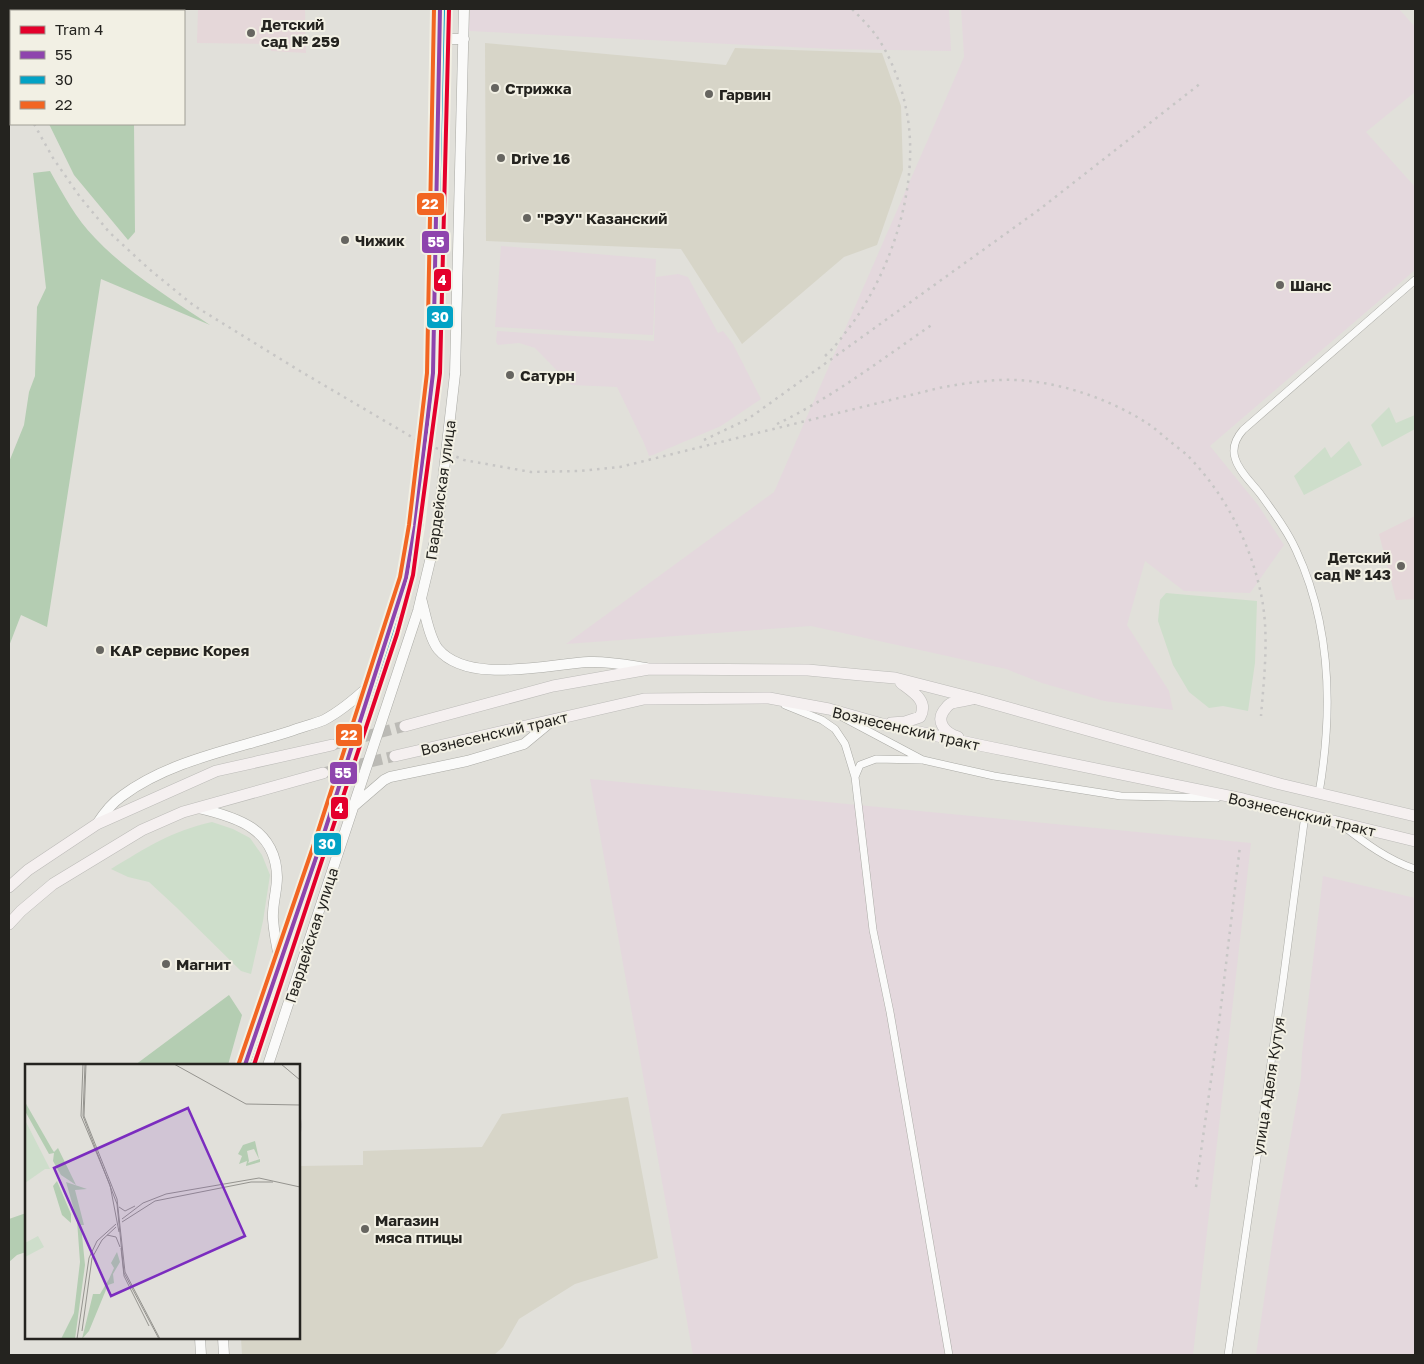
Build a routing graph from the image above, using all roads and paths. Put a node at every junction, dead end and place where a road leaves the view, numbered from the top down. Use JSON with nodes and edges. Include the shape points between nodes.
{"nodes":[{"id":1,"x":440,"y":9,"type":"edge"},
{"id":2,"x":464,"y":9,"type":"edge"},
{"id":3,"x":439,"y":39,"type":"junction"},
{"id":4,"x":464,"y":40,"type":"junction"},
{"id":5,"x":1415,"y":280,"type":"edge"},
{"id":6,"x":421,"y":597,"type":"junction"},
{"id":7,"x":649,"y":669,"type":"junction"},
{"id":8,"x":895,"y":678,"type":"junction"},
{"id":9,"x":370,"y":686,"type":"junction"},
{"id":10,"x":769,"y":698,"type":"junction"},
{"id":11,"x":977,"y":698,"type":"junction"},
{"id":12,"x":829,"y":709,"type":"junction"},
{"id":13,"x":554,"y":719,"type":"junction"},
{"id":14,"x":882,"y":724,"type":"junction"},
{"id":15,"x":405,"y":726,"type":"tunnel mouth"},
{"id":16,"x":332,"y":744,"type":"tunnel mouth"},
{"id":17,"x":984,"y":746,"type":"junction"},
{"id":18,"x":395,"y":756,"type":"tunnel mouth"},
{"id":19,"x":923,"y":760,"type":"junction"},
{"id":20,"x":323,"y":773,"type":"tunnel mouth"},
{"id":21,"x":855,"y":777,"type":"junction"},
{"id":22,"x":1319,"y":793,"type":"junction"},
{"id":23,"x":1243,"y":799,"type":"junction"},
{"id":24,"x":355,"y":806,"type":"junction"},
{"id":25,"x":198,"y":808,"type":"junction"},
{"id":26,"x":1305,"y":815,"type":"junction"},
{"id":27,"x":1415,"y":816,"type":"edge"},
{"id":28,"x":1338,"y":822,"type":"junction"},
{"id":29,"x":97,"y":824,"type":"junction"},
{"id":30,"x":1415,"y":841,"type":"edge"},
{"id":31,"x":1415,"y":869,"type":"edge"},
{"id":32,"x":9,"y":887,"type":"edge"},
{"id":33,"x":9,"y":924,"type":"edge"},
{"id":34,"x":280,"y":964,"type":"junction"},
{"id":35,"x":245,"y":1064,"type":"edge"},
{"id":36,"x":268,"y":1064,"type":"edge"},
{"id":37,"x":200,"y":1339,"type":"edge"},
{"id":38,"x":223,"y":1339,"type":"edge"},
{"id":39,"x":201,"y":1355,"type":"edge"},
{"id":40,"x":224,"y":1355,"type":"edge"},
{"id":41,"x":949,"y":1355,"type":"edge"},
{"id":42,"x":1228,"y":1355,"type":"edge"}],
"edges":[{"from":1,"to":3,"type":"main road","name":"Гвардейская улица"},
{"from":2,"to":4,"type":"main road","name":"Гвардейская улица"},
{"from":3,"to":4,"type":"main road"},
{"from":3,"to":9,"type":"main road","name":"Гвардейская улица","bridge":true,"via":[[433,373],[406,578]]},
{"from":4,"to":6,"type":"main road","name":"Гвардейская улица","bridge":true,"via":[[455,374],[437,532]]},
{"from":5,"to":22,"type":"street","via":[[1243,430],[1234,445],[1235,460],[1271,508],[1295,548],[1321,621],[1328,692],[1326,750]]},
{"from":6,"to":7,"type":"main road","via":[[437,648],[459,664],[476,669],[530,669],[611,662]]},
{"from":6,"to":24,"type":"main road","name":"Гвардейская улица"},
{"from":7,"to":8,"type":"main road","name":"Вознесенский тракт","via":[[808,670]]},
{"from":7,"to":15,"type":"main road","name":"Вознесенский тракт","via":[[553,686]]},
{"from":8,"to":11,"type":"main road","name":"Вознесенский тракт"},
{"from":8,"to":14,"type":"main road","via":[[916,694],[923,704],[923,712],[920,717],[905,722]]},
{"from":9,"to":29,"type":"main road","via":[[349,705],[323,720],[214,753],[149,779],[121,796]]},
{"from":9,"to":34,"type":"main road","name":"Гвардейская улица"},
{"from":10,"to":12,"type":"main road","name":"Вознесенский тракт"},
{"from":10,"to":13,"type":"main road","name":"Вознесенский тракт","via":[[644,699]]},
{"from":10,"to":21,"type":"street","via":[[822,720],[835,729],[846,744]]},
{"from":11,"to":17,"type":"main road","via":[[950,703],[940,713],[940,719],[952,735]]},
{"from":11,"to":22,"type":"main road","name":"Вознесенский тракт"},
{"from":12,"to":14,"type":"main road","name":"Вознесенский тракт"},
{"from":12,"to":19,"type":"street"},
{"from":13,"to":18,"type":"main road","name":"Вознесенский тракт"},
{"from":13,"to":24,"type":"main road","via":[[524,744],[468,761],[390,777]]},
{"from":14,"to":17,"type":"main road","name":"Вознесенский тракт"},
{"from":16,"to":29,"type":"main road","via":[[216,771]]},
{"from":17,"to":23,"type":"main road","name":"Вознесенский тракт"},
{"from":19,"to":21,"type":"street","via":[[876,759],[860,765]]},
{"from":19,"to":23,"type":"street","via":[[994,776],[1121,796]]},
{"from":20,"to":25,"type":"main road"},
{"from":21,"to":41,"type":"street","via":[[873,930]]},
{"from":22,"to":27,"type":"main road","name":"Вознесенский тракт"},
{"from":23,"to":26,"type":"main road","name":"Вознесенский тракт"},
{"from":24,"to":36,"type":"main road","name":"Гвардейская улица"},
{"from":25,"to":33,"type":"main road","via":[[142,830],[52,884]]},
{"from":25,"to":34,"type":"main road","via":[[224,814],[254,829],[276,859],[273,918]]},
{"from":26,"to":28,"type":"main road","name":"Вознесенский тракт"},
{"from":26,"to":42,"type":"street","name":"улица Аделя Кутуя","via":[[1284,982]]},
{"from":28,"to":30,"type":"main road","name":"Вознесенский тракт"},
{"from":28,"to":31,"type":"street","via":[[1397,863]]},
{"from":29,"to":32,"type":"main road","via":[[28,870]]},
{"from":34,"to":35,"type":"main road","name":"Гвардейская улица"},
{"from":37,"to":39,"type":"main road"},
{"from":38,"to":40,"type":"main road"}]}
